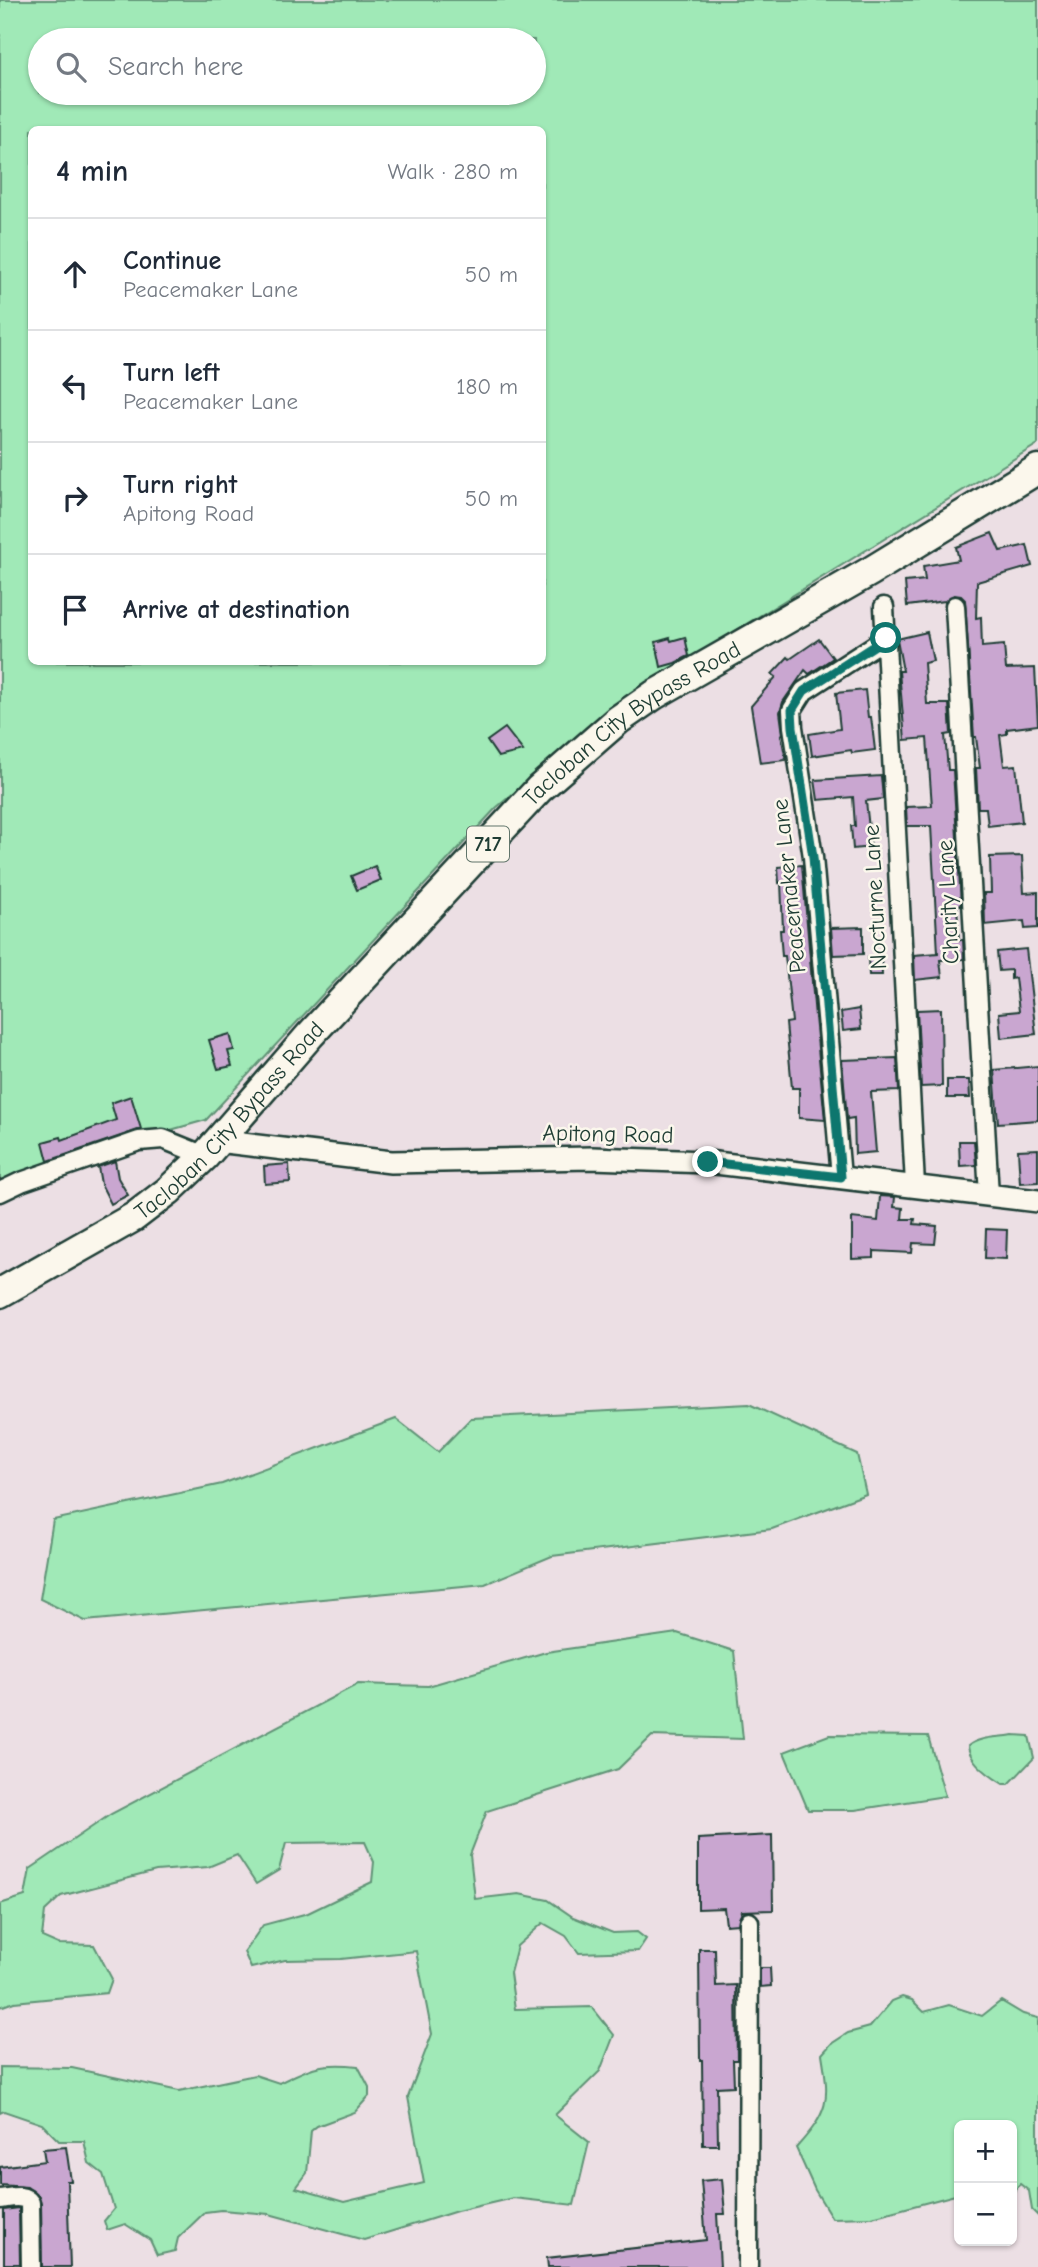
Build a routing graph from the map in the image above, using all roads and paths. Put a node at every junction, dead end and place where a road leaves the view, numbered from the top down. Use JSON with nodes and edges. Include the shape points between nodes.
{"nodes":[{"id":1,"x":1038,"y":469,"type":"edge"},
{"id":2,"x":955,"y":606,"type":"dead end"},
{"id":3,"x":884,"y":607,"type":"dead end"},
{"id":4,"x":886,"y":638,"type":"junction"},
{"id":5,"x":211,"y":1149,"type":"junction"},
{"id":6,"x":841,"y":1177,"type":"junction"},
{"id":7,"x":915,"y":1185,"type":"junction"},
{"id":8,"x":0,"y":1192,"type":"edge"},
{"id":9,"x":989,"y":1195,"type":"junction"},
{"id":10,"x":1038,"y":1201,"type":"edge"},
{"id":11,"x":0,"y":1293,"type":"edge"},
{"id":12,"x":749,"y":1922,"type":"dead end"},
{"id":13,"x":0,"y":2199,"type":"edge"},
{"id":14,"x":31,"y":2267,"type":"edge"},
{"id":15,"x":748,"y":2267,"type":"edge"}],
"edges":[{"from":1,"to":5,"type":"highway","name":"Tacloban City Bypass Road","number":"717","via":[[618,720],[539,789]]},
{"from":2,"to":9,"type":"street","name":"Charity Lane"},
{"from":3,"to":4,"type":"street","name":"Nocturne Lane"},
{"from":4,"to":6,"type":"street","name":"Peacemaker Lane","via":[[804,691],[792,710],[813,857]]},
{"from":4,"to":7,"type":"street","name":"Nocturne Lane"},
{"from":5,"to":6,"type":"street","name":"Apitong Road","via":[[391,1162],[593,1158],[708,1162]]},
{"from":5,"to":8,"type":"street","via":[[163,1139],[139,1141]]},
{"from":5,"to":11,"type":"highway","name":"Tacloban City Bypass Road","number":"717","via":[[134,1217]]},
{"from":6,"to":7,"type":"street","name":"Apitong Road"},
{"from":7,"to":9,"type":"street","name":"Apitong Road"},
{"from":9,"to":10,"type":"street","name":"Apitong Road"},
{"from":12,"to":15,"type":"street"},
{"from":13,"to":14,"type":"street","via":[[28,2198]]}]}
